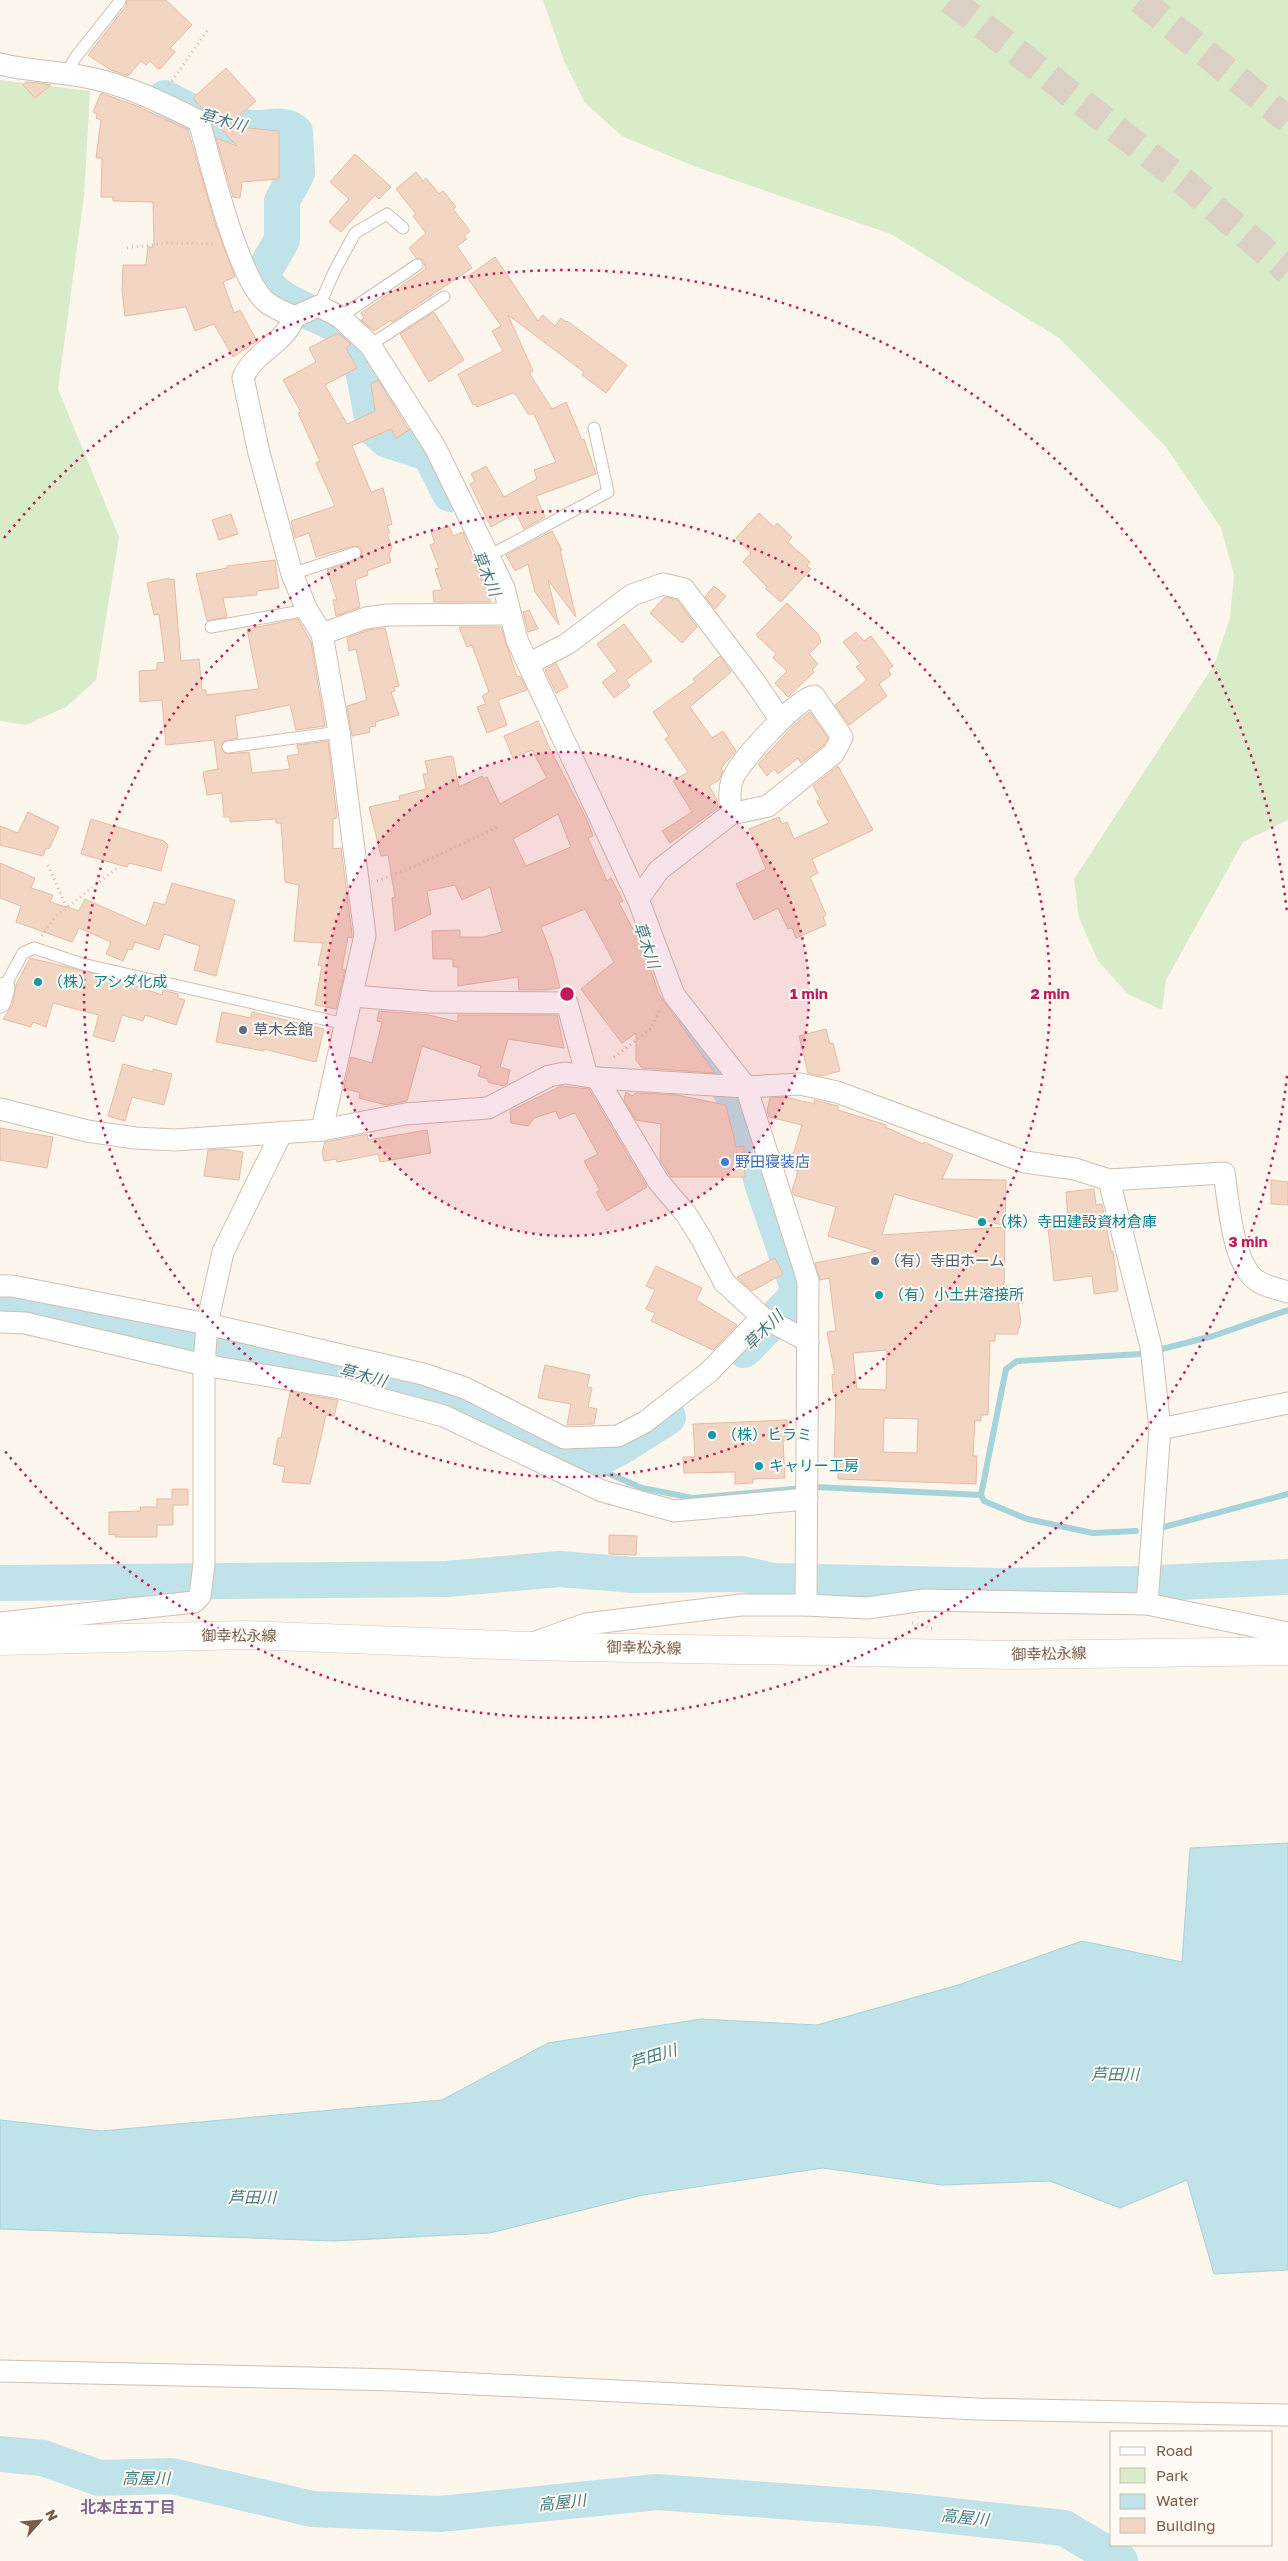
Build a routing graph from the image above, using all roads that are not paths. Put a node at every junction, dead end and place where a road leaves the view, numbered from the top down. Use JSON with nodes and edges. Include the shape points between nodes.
{"nodes":[{"id":1,"x":120,"y":1,"type":"edge"},
{"id":2,"x":0,"y":64,"type":"edge"},
{"id":3,"x":70,"y":67,"type":"junction"},
{"id":4,"x":403,"y":228,"type":"dead end"},
{"id":5,"x":417,"y":265,"type":"dead end"},
{"id":6,"x":444,"y":297,"type":"dead end"},
{"id":7,"x":306,"y":312,"type":"junction"},
{"id":8,"x":340,"y":317,"type":"junction"},
{"id":9,"x":370,"y":345,"type":"junction"},
{"id":10,"x":594,"y":428,"type":"dead end"},
{"id":11,"x":355,"y":553,"type":"dead end"},
{"id":12,"x":489,"y":556,"type":"junction"},
{"id":13,"x":292,"y":574,"type":"junction"},
{"id":14,"x":307,"y":610,"type":"junction"},
{"id":15,"x":505,"y":614,"type":"junction"},
{"id":16,"x":211,"y":627,"type":"dead end"},
{"id":17,"x":322,"y":634,"type":"junction"},
{"id":18,"x":528,"y":664,"type":"junction"},
{"id":19,"x":780,"y":719,"type":"junction"},
{"id":20,"x":339,"y":732,"type":"junction"},
{"id":21,"x":228,"y":747,"type":"dead end"},
{"id":22,"x":731,"y":814,"type":"junction"},
{"id":23,"x":638,"y":899,"type":"junction"},
{"id":24,"x":1,"y":991,"type":"edge"},
{"id":25,"x":352,"y":996,"type":"junction"},
{"id":26,"x":346,"y":1024,"type":"junction"},
{"id":27,"x":592,"y":1077,"type":"junction"},
{"id":28,"x":734,"y":1086,"type":"junction"},
{"id":29,"x":0,"y":1109,"type":"edge"},
{"id":30,"x":322,"y":1130,"type":"junction"},
{"id":31,"x":282,"y":1132,"type":"junction"},
{"id":32,"x":1109,"y":1180,"type":"junction"},
{"id":33,"x":0,"y":1286,"type":"edge"},
{"id":34,"x":1288,"y":1292,"type":"edge"},
{"id":35,"x":770,"y":1321,"type":"junction"},
{"id":36,"x":0,"y":1322,"type":"edge"},
{"id":37,"x":206,"y":1328,"type":"junction"},
{"id":38,"x":808,"y":1341,"type":"junction"},
{"id":39,"x":204,"y":1361,"type":"junction"},
{"id":40,"x":1288,"y":1403,"type":"edge"},
{"id":41,"x":1160,"y":1430,"type":"junction"},
{"id":42,"x":807,"y":1491,"type":"junction"},
{"id":43,"x":806,"y":1589,"type":"junction"},
{"id":44,"x":1147,"y":1599,"type":"junction"},
{"id":45,"x":0,"y":1623,"type":"edge"},
{"id":46,"x":1288,"y":1636,"type":"edge"},
{"id":47,"x":0,"y":1640,"type":"edge"},
{"id":48,"x":526,"y":1646,"type":"junction"},
{"id":49,"x":1288,"y":1651,"type":"edge"},
{"id":50,"x":0,"y":2371,"type":"edge"},
{"id":51,"x":1288,"y":2415,"type":"edge"}],
"edges":[{"from":1,"to":3,"type":"lane"},
{"from":2,"to":3,"type":"street","via":[[22,70]]},
{"from":3,"to":7,"type":"street","via":[[82,76],[141,93],[200,121],[236,244],[253,287],[265,302]]},
{"from":4,"to":7,"type":"lane","via":[[387,214],[355,233]]},
{"from":5,"to":8,"type":"lane"},
{"from":6,"to":9,"type":"lane"},
{"from":7,"to":8,"type":"street"},
{"from":7,"to":13,"type":"street","via":[[247,366],[242,378]]},
{"from":8,"to":9,"type":"street"},
{"from":9,"to":12,"type":"street","via":[[435,447]]},
{"from":10,"to":12,"type":"lane","via":[[608,492]]},
{"from":11,"to":13,"type":"lane"},
{"from":12,"to":15,"type":"street","via":[[504,588]]},
{"from":13,"to":14,"type":"street"},
{"from":14,"to":16,"type":"lane"},
{"from":14,"to":17,"type":"street"},
{"from":15,"to":17,"type":"street","via":[[386,615],[366,618]]},
{"from":15,"to":18,"type":"street"},
{"from":17,"to":20,"type":"street"},
{"from":18,"to":19,"type":"street","via":[[567,644],[632,595],[663,584],[684,589]]},
{"from":18,"to":23,"type":"street"},
{"from":19,"to":22,"type":"street","via":[[733,777]]},
{"from":19,"to":22,"type":"street","via":[[805,697],[814,696],[842,737],[834,753],[768,806]]},
{"from":20,"to":21,"type":"lane"},
{"from":20,"to":25,"type":"street","via":[[365,935]]},
{"from":22,"to":23,"type":"street","via":[[659,870]]},
{"from":23,"to":28,"type":"street","via":[[674,995]]},
{"from":24,"to":26,"type":"lane","via":[[23,953],[34,948],[82,964]]},
{"from":25,"to":26,"type":"street"},
{"from":25,"to":27,"type":"street","via":[[428,1002],[567,1003]]},
{"from":26,"to":30,"type":"street"},
{"from":27,"to":28,"type":"street"},
{"from":27,"to":30,"type":"street","via":[[565,1073],[549,1076],[488,1108],[405,1114]]},
{"from":27,"to":35,"type":"street","via":[[658,1181],[686,1214],[724,1282]]},
{"from":28,"to":32,"type":"street","via":[[800,1084],[837,1092],[1025,1162],[1075,1169]]},
{"from":28,"to":38,"type":"street","via":[[808,1281]]},
{"from":29,"to":31,"type":"street","via":[[87,1131],[134,1138],[175,1140]]},
{"from":30,"to":31,"type":"street"},
{"from":31,"to":37,"type":"street","via":[[223,1252]]},
{"from":32,"to":34,"type":"street","via":[[1224,1174],[1243,1266],[1258,1281]]},
{"from":32,"to":41,"type":"street","via":[[1151,1347]]},
{"from":33,"to":37,"type":"street"},
{"from":35,"to":37,"type":"street","via":[[644,1422],[618,1436],[564,1438],[465,1388],[423,1374]]},
{"from":35,"to":38,"type":"street"},
{"from":36,"to":39,"type":"street","via":[[25,1323]]},
{"from":37,"to":39,"type":"street"},
{"from":38,"to":42,"type":"street"},
{"from":39,"to":42,"type":"street","via":[[340,1388],[444,1416],[602,1491],[674,1511]]},
{"from":39,"to":45,"type":"street","via":[[200,1596],[194,1602]]},
{"from":40,"to":41,"type":"street"},
{"from":41,"to":44,"type":"street"},
{"from":42,"to":43,"type":"street"},
{"from":43,"to":44,"type":"street","via":[[867,1608],[924,1600]]},
{"from":43,"to":48,"type":"street","via":[[741,1605],[586,1624]]},
{"from":44,"to":46,"type":"street","via":[[1283,1632]]},
{"from":47,"to":48,"type":"main road","name":"御幸松永線","via":[[246,1634]]},
{"from":48,"to":49,"type":"main road","name":"御幸松永線","via":[[1013,1655]]},
{"from":50,"to":51,"type":"street","via":[[396,2380],[977,2409]]}]}
